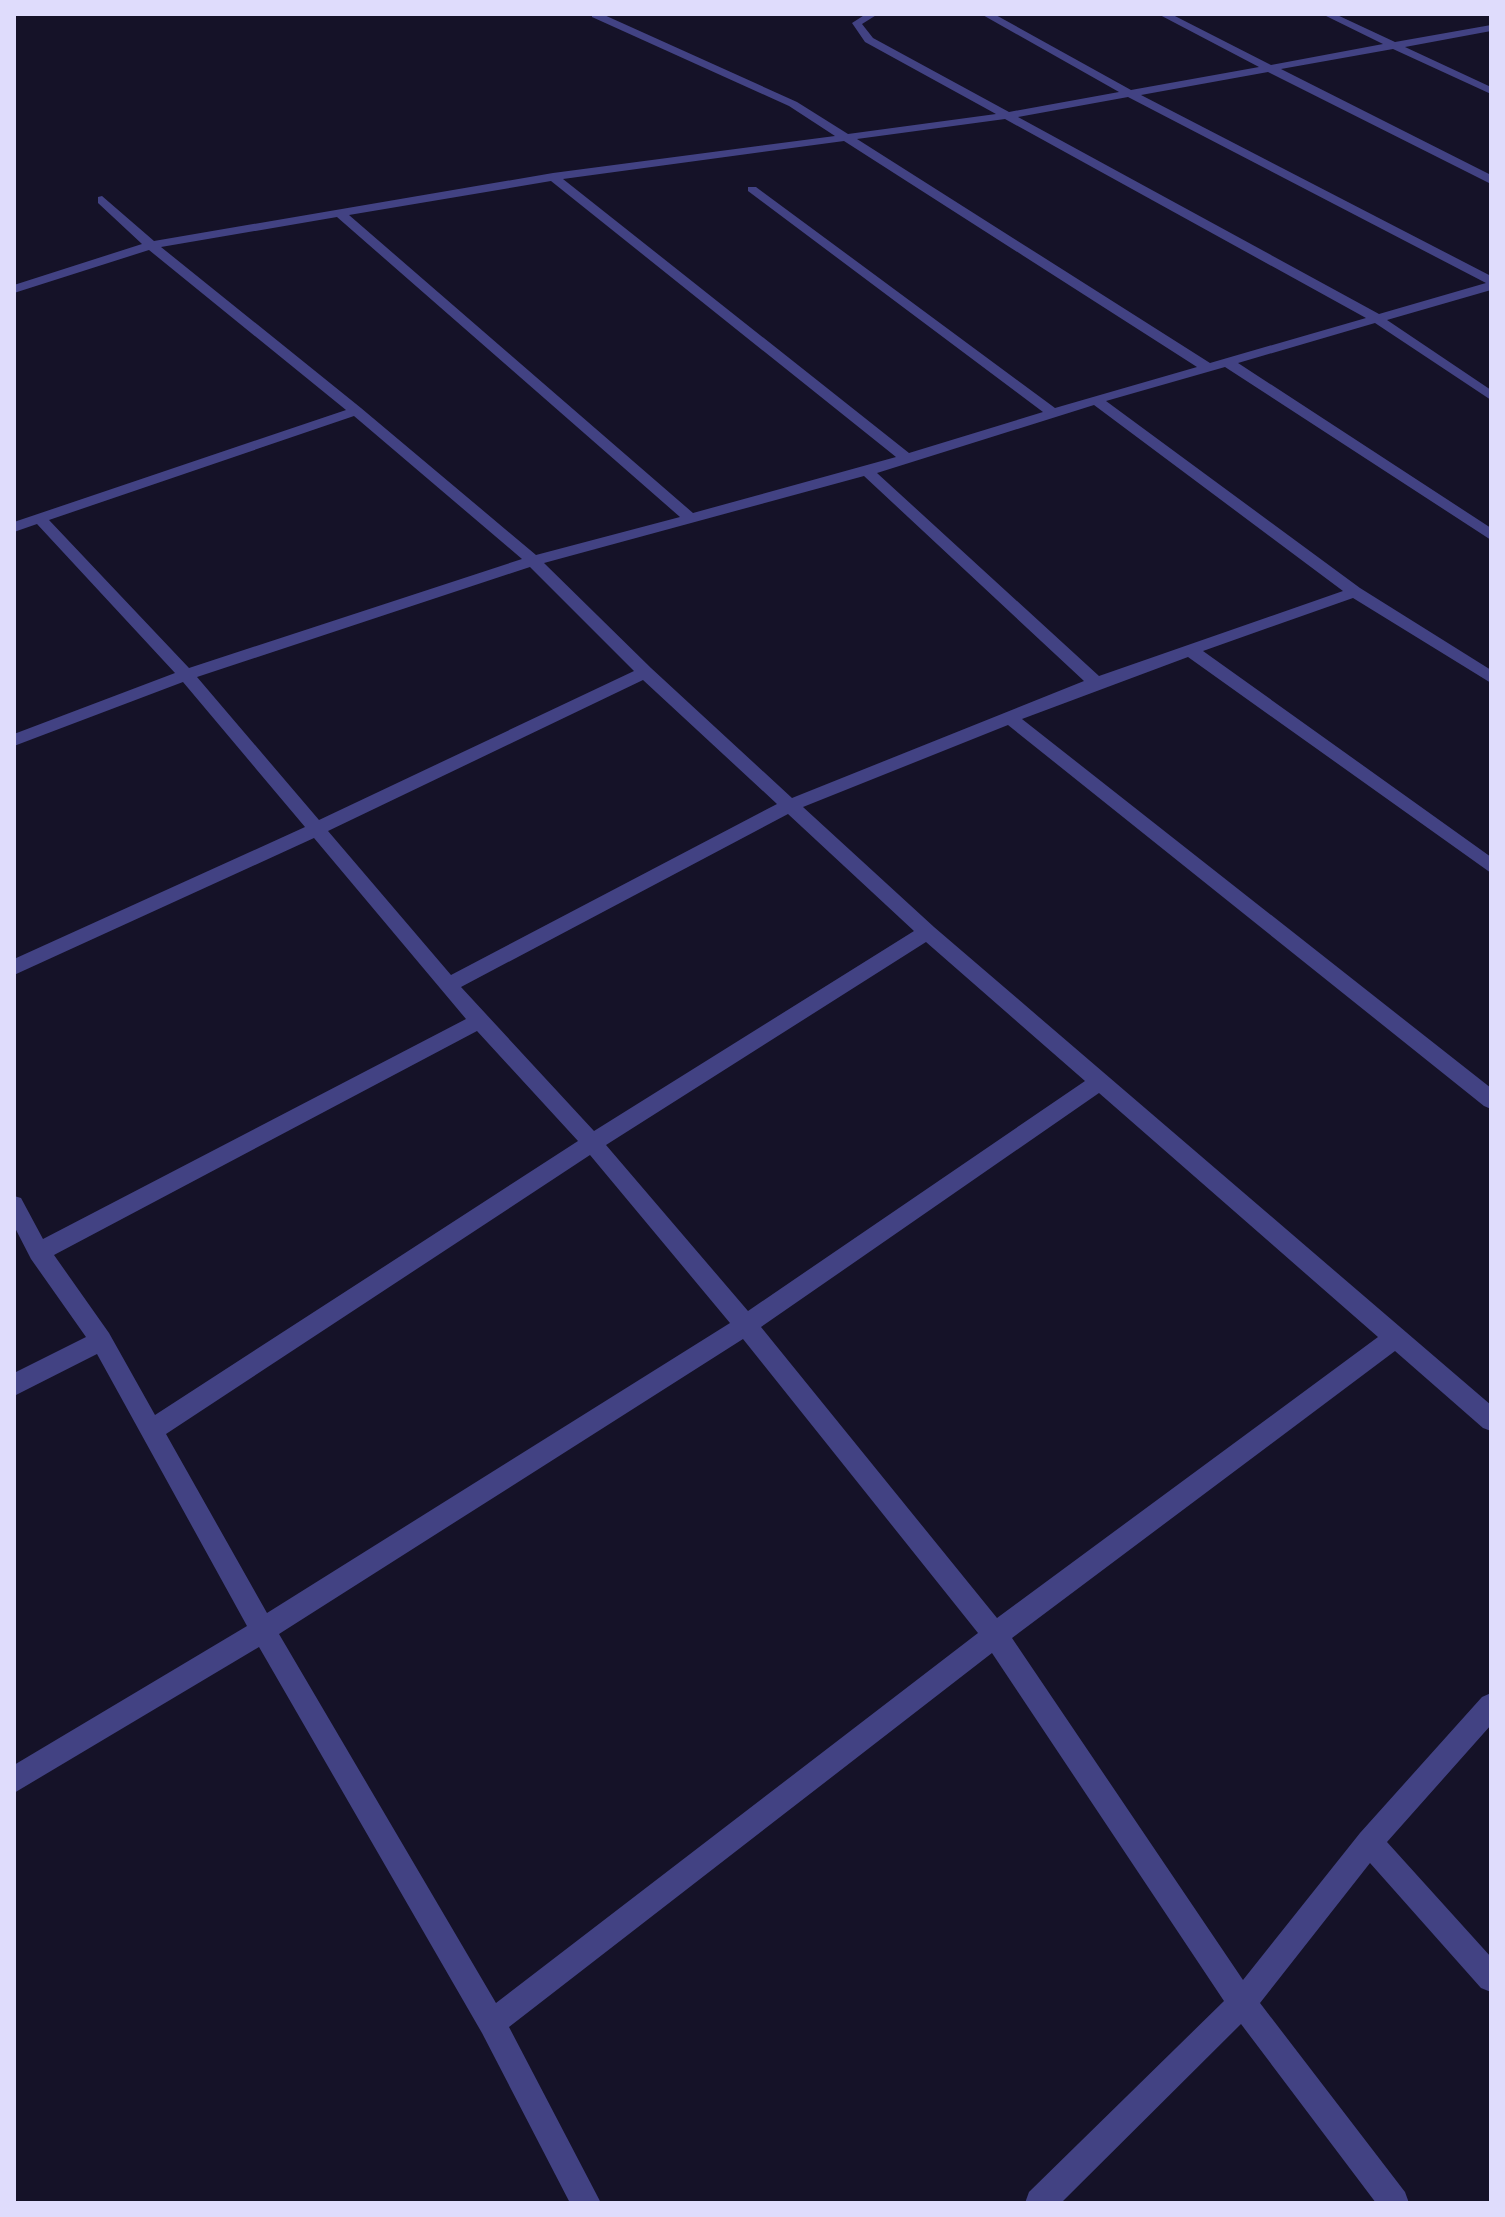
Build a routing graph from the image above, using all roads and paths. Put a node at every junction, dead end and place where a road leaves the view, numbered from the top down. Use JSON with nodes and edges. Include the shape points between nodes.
{"nodes":[{"id":1,"x":873,"y":14,"type":"edge"},
{"id":2,"x":986,"y":14,"type":"edge"},
{"id":3,"x":1163,"y":14,"type":"edge"},
{"id":4,"x":1327,"y":14,"type":"edge"},
{"id":5,"x":596,"y":15,"type":"edge"},
{"id":6,"x":1491,"y":28,"type":"edge"},
{"id":7,"x":1395,"y":45,"type":"junction"},
{"id":8,"x":1267,"y":68,"type":"junction"},
{"id":9,"x":1491,"y":91,"type":"edge"},
{"id":10,"x":1131,"y":94,"type":"junction"},
{"id":11,"x":1005,"y":116,"type":"junction"},
{"id":12,"x":848,"y":136,"type":"junction"},
{"id":13,"x":553,"y":177,"type":"junction"},
{"id":14,"x":1491,"y":180,"type":"edge"},
{"id":15,"x":752,"y":189,"type":"dead end"},
{"id":16,"x":102,"y":200,"type":"dead end"},
{"id":17,"x":340,"y":213,"type":"junction"},
{"id":18,"x":151,"y":245,"type":"junction"},
{"id":19,"x":1491,"y":284,"type":"edge"},
{"id":20,"x":14,"y":289,"type":"edge"},
{"id":21,"x":1376,"y":318,"type":"junction"},
{"id":22,"x":1230,"y":364,"type":"junction"},
{"id":23,"x":1210,"y":369,"type":"junction"},
{"id":24,"x":1491,"y":396,"type":"edge"},
{"id":25,"x":1096,"y":400,"type":"junction"},
{"id":26,"x":356,"y":411,"type":"junction"},
{"id":27,"x":1053,"y":413,"type":"junction"},
{"id":28,"x":905,"y":457,"type":"junction"},
{"id":29,"x":867,"y":471,"type":"junction"},
{"id":30,"x":39,"y":518,"type":"junction"},
{"id":31,"x":691,"y":519,"type":"junction"},
{"id":32,"x":14,"y":527,"type":"edge"},
{"id":33,"x":1491,"y":535,"type":"edge"},
{"id":34,"x":533,"y":561,"type":"junction"},
{"id":35,"x":1355,"y":592,"type":"junction"},
{"id":36,"x":1191,"y":651,"type":"junction"},
{"id":37,"x":645,"y":672,"type":"junction"},
{"id":38,"x":186,"y":675,"type":"junction"},
{"id":39,"x":1491,"y":677,"type":"edge"},
{"id":40,"x":1096,"y":683,"type":"junction"},
{"id":41,"x":1010,"y":718,"type":"junction"},
{"id":42,"x":14,"y":740,"type":"edge"},
{"id":43,"x":789,"y":806,"type":"junction"},
{"id":44,"x":315,"y":830,"type":"junction"},
{"id":45,"x":1491,"y":866,"type":"edge"},
{"id":46,"x":927,"y":932,"type":"junction"},
{"id":47,"x":14,"y":967,"type":"edge"},
{"id":48,"x":448,"y":985,"type":"junction"},
{"id":49,"x":479,"y":1021,"type":"junction"},
{"id":50,"x":1098,"y":1083,"type":"junction"},
{"id":51,"x":1491,"y":1100,"type":"edge"},
{"id":52,"x":592,"y":1143,"type":"junction"},
{"id":53,"x":14,"y":1205,"type":"edge"},
{"id":54,"x":39,"y":1252,"type":"junction"},
{"id":55,"x":746,"y":1325,"type":"junction"},
{"id":56,"x":1394,"y":1338,"type":"junction"},
{"id":57,"x":101,"y":1340,"type":"junction"},
{"id":58,"x":14,"y":1385,"type":"edge"},
{"id":59,"x":1491,"y":1420,"type":"edge"},
{"id":60,"x":150,"y":1431,"type":"junction"},
{"id":61,"x":263,"y":1630,"type":"junction"},
{"id":62,"x":995,"y":1635,"type":"junction"},
{"id":63,"x":1491,"y":1706,"type":"edge"},
{"id":64,"x":14,"y":1780,"type":"edge"},
{"id":65,"x":1369,"y":1842,"type":"junction"},
{"id":66,"x":1491,"y":1978,"type":"edge"},
{"id":67,"x":1242,"y":2003,"type":"junction"},
{"id":68,"x":492,"y":2023,"type":"junction"},
{"id":69,"x":586,"y":2203,"type":"edge"},
{"id":70,"x":1040,"y":2203,"type":"edge"},
{"id":71,"x":1394,"y":2203,"type":"edge"}],
"edges":[{"from":1,"to":11,"type":"street","via":[[857,23],[869,40]]},
{"from":2,"to":10,"type":"street"},
{"from":3,"to":8,"type":"street"},
{"from":4,"to":7,"type":"street"},
{"from":5,"to":12,"type":"street","via":[[793,104]]},
{"from":6,"to":7,"type":"street"},
{"from":7,"to":8,"type":"street"},
{"from":7,"to":9,"type":"street"},
{"from":8,"to":10,"type":"street"},
{"from":8,"to":14,"type":"street"},
{"from":10,"to":11,"type":"street"},
{"from":10,"to":19,"type":"street"},
{"from":11,"to":12,"type":"street"},
{"from":11,"to":21,"type":"street"},
{"from":12,"to":13,"type":"street"},
{"from":12,"to":23,"type":"street"},
{"from":13,"to":17,"type":"street"},
{"from":13,"to":28,"type":"street"},
{"from":15,"to":27,"type":"street"},
{"from":16,"to":18,"type":"street"},
{"from":17,"to":18,"type":"street"},
{"from":17,"to":31,"type":"street"},
{"from":18,"to":20,"type":"street"},
{"from":18,"to":26,"type":"street"},
{"from":19,"to":21,"type":"street"},
{"from":21,"to":22,"type":"street"},
{"from":21,"to":24,"type":"street"},
{"from":22,"to":23,"type":"street"},
{"from":22,"to":33,"type":"street"},
{"from":23,"to":25,"type":"street"},
{"from":25,"to":27,"type":"street"},
{"from":25,"to":35,"type":"street"},
{"from":26,"to":30,"type":"street"},
{"from":26,"to":34,"type":"street"},
{"from":27,"to":28,"type":"street"},
{"from":28,"to":29,"type":"street"},
{"from":29,"to":31,"type":"street"},
{"from":29,"to":40,"type":"street"},
{"from":30,"to":32,"type":"street"},
{"from":30,"to":38,"type":"street"},
{"from":31,"to":34,"type":"street"},
{"from":34,"to":37,"type":"street"},
{"from":34,"to":38,"type":"street"},
{"from":35,"to":36,"type":"street"},
{"from":35,"to":39,"type":"street"},
{"from":36,"to":40,"type":"street"},
{"from":36,"to":45,"type":"street"},
{"from":37,"to":43,"type":"street"},
{"from":37,"to":44,"type":"street"},
{"from":38,"to":42,"type":"street"},
{"from":38,"to":44,"type":"street"},
{"from":40,"to":41,"type":"street"},
{"from":41,"to":43,"type":"street"},
{"from":41,"to":51,"type":"street"},
{"from":43,"to":46,"type":"street"},
{"from":43,"to":48,"type":"street"},
{"from":44,"to":47,"type":"street"},
{"from":44,"to":48,"type":"street"},
{"from":46,"to":50,"type":"street"},
{"from":46,"to":52,"type":"street"},
{"from":48,"to":49,"type":"street"},
{"from":49,"to":52,"type":"street"},
{"from":49,"to":54,"type":"street"},
{"from":50,"to":55,"type":"street"},
{"from":50,"to":56,"type":"street"},
{"from":52,"to":55,"type":"street"},
{"from":52,"to":60,"type":"street"},
{"from":53,"to":54,"type":"street"},
{"from":54,"to":57,"type":"street"},
{"from":55,"to":61,"type":"street"},
{"from":55,"to":62,"type":"street"},
{"from":56,"to":59,"type":"street"},
{"from":56,"to":62,"type":"street"},
{"from":57,"to":58,"type":"street"},
{"from":57,"to":60,"type":"street"},
{"from":60,"to":61,"type":"street"},
{"from":61,"to":64,"type":"street"},
{"from":61,"to":68,"type":"street"},
{"from":62,"to":67,"type":"street"},
{"from":62,"to":68,"type":"street"},
{"from":63,"to":65,"type":"street"},
{"from":65,"to":66,"type":"street"},
{"from":65,"to":67,"type":"street"},
{"from":67,"to":70,"type":"street"},
{"from":67,"to":71,"type":"street"},
{"from":68,"to":69,"type":"street"}]}
